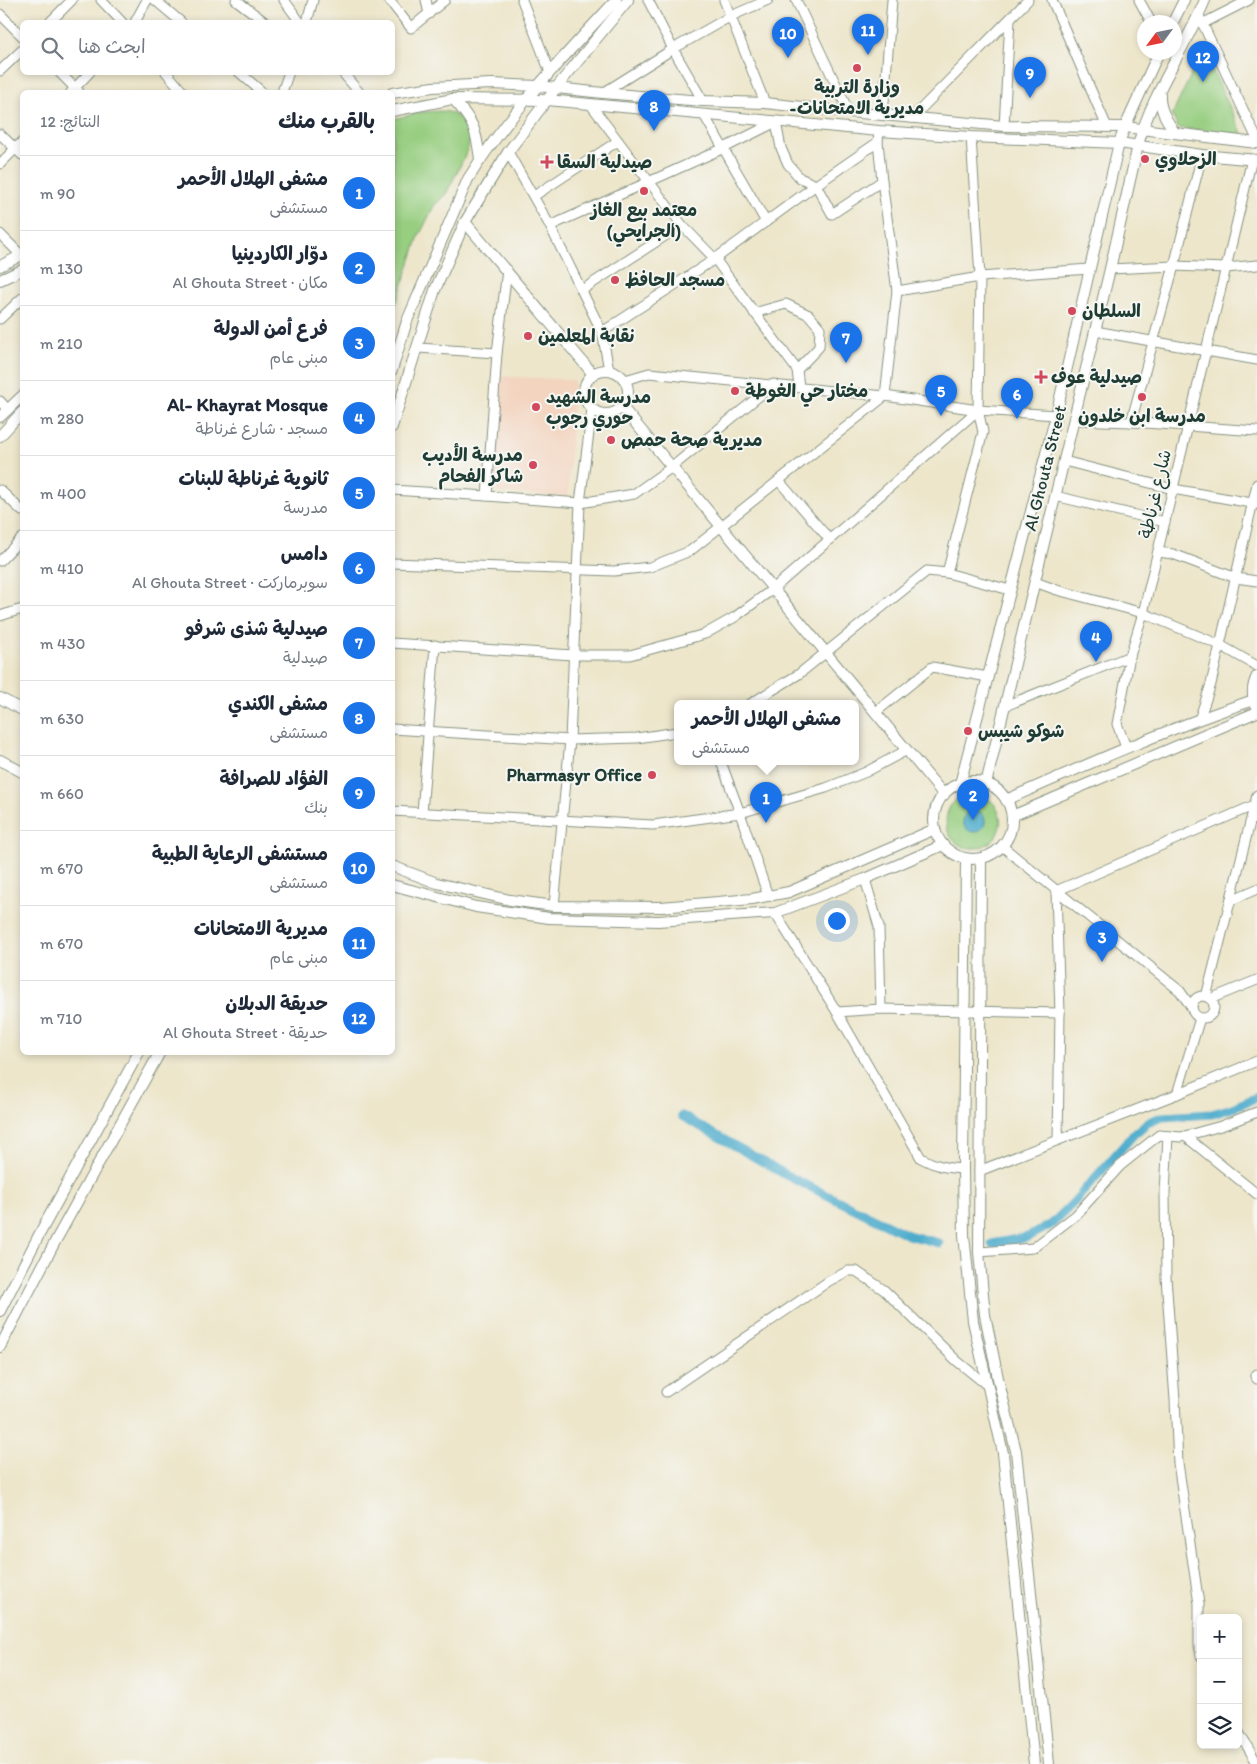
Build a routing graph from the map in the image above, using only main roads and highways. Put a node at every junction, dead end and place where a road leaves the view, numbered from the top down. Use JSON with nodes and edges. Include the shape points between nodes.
{"nodes":[{"id":1,"x":616,"y":0,"type":"edge"},
{"id":2,"x":628,"y":0,"type":"edge"},
{"id":3,"x":1184,"y":0,"type":"edge"},
{"id":4,"x":1205,"y":0,"type":"edge"},
{"id":5,"x":1176,"y":15,"type":"edge"},
{"id":6,"x":1155,"y":60,"type":"edge"},
{"id":7,"x":538,"y":86,"type":"junction"},
{"id":8,"x":1161,"y":86,"type":"junction"},
{"id":9,"x":556,"y":88,"type":"junction"},
{"id":10,"x":395,"y":93,"type":"edge"},
{"id":11,"x":452,"y":99,"type":"junction"},
{"id":12,"x":526,"y":100,"type":"junction"},
{"id":13,"x":547,"y":100,"type":"junction"},
{"id":14,"x":395,"y":110,"type":"edge"},
{"id":15,"x":1125,"y":127,"type":"junction"},
{"id":16,"x":1142,"y":130,"type":"junction"},
{"id":17,"x":1175,"y":134,"type":"junction"},
{"id":18,"x":1119,"y":143,"type":"junction"},
{"id":19,"x":1257,"y":143,"type":"edge"},
{"id":20,"x":1138,"y":145,"type":"junction"},
{"id":21,"x":480,"y":160,"type":"junction"},
{"id":22,"x":1255,"y":160,"type":"edge"},
{"id":23,"x":465,"y":222,"type":"junction"},
{"id":24,"x":20,"y":256,"type":"edge"},
{"id":25,"x":0,"y":266,"type":"edge"},
{"id":26,"x":20,"y":271,"type":"edge"},
{"id":27,"x":0,"y":280,"type":"edge"},
{"id":28,"x":395,"y":360,"type":"edge"},
{"id":29,"x":593,"y":374,"type":"junction"},
{"id":30,"x":20,"y":398,"type":"edge"},
{"id":31,"x":622,"y":407,"type":"junction"},
{"id":32,"x":0,"y":417,"type":"edge"},
{"id":33,"x":20,"y":418,"type":"edge"},
{"id":34,"x":395,"y":418,"type":"edge"},
{"id":35,"x":0,"y":436,"type":"edge"},
{"id":36,"x":1257,"y":676,"type":"edge"},
{"id":37,"x":0,"y":698,"type":"edge"},
{"id":38,"x":1255,"y":703,"type":"edge"},
{"id":39,"x":20,"y":709,"type":"edge"},
{"id":40,"x":1257,"y":712,"type":"edge"},
{"id":41,"x":0,"y":760,"type":"edge"},
{"id":42,"x":20,"y":771,"type":"edge"},
{"id":43,"x":960,"y":784,"type":"junction"},
{"id":44,"x":986,"y":784,"type":"junction"},
{"id":45,"x":944,"y":795,"type":"junction"},
{"id":46,"x":1006,"y":800,"type":"junction"},
{"id":47,"x":1012,"y":816,"type":"junction"},
{"id":48,"x":935,"y":828,"type":"junction"},
{"id":49,"x":943,"y":845,"type":"junction"},
{"id":50,"x":966,"y":859,"type":"junction"},
{"id":51,"x":981,"y":859,"type":"junction"},
{"id":52,"x":395,"y":867,"type":"edge"},
{"id":53,"x":395,"y":886,"type":"edge"},
{"id":54,"x":137,"y":1055,"type":"edge"},
{"id":55,"x":158,"y":1055,"type":"edge"},
{"id":56,"x":0,"y":1311,"type":"edge"},
{"id":57,"x":0,"y":1347,"type":"edge"},
{"id":58,"x":1034,"y":1764,"type":"edge"},
{"id":59,"x":1049,"y":1764,"type":"edge"}],
"edges":[{"from":1,"to":7,"type":"main road"},
{"from":2,"to":9,"type":"main road"},
{"from":3,"to":5,"type":"main road"},
{"from":4,"to":8,"type":"main road","name":"Al Ghouta Street","via":[[1200,20]]},
{"from":6,"to":15,"type":"main road"},
{"from":7,"to":9,"type":"main road"},
{"from":7,"to":10,"type":"main road","via":[[491,84]]},
{"from":7,"to":12,"type":"main road"},
{"from":8,"to":16,"type":"main road","name":"Al Ghouta Street"},
{"from":8,"to":17,"type":"main road","via":[[1160,105]]},
{"from":9,"to":13,"type":"main road"},
{"from":9,"to":15,"type":"main road","via":[[765,103],[1004,126]]},
{"from":11,"to":12,"type":"main road"},
{"from":11,"to":14,"type":"main road"},
{"from":11,"to":21,"type":"main road","via":[[474,125]]},
{"from":12,"to":13,"type":"main road"},
{"from":12,"to":21,"type":"main road"},
{"from":13,"to":18,"type":"main road","via":[[879,131]]},
{"from":13,"to":23,"type":"main road","via":[[508,152]]},
{"from":15,"to":16,"type":"main road"},
{"from":15,"to":18,"type":"main road"},
{"from":16,"to":17,"type":"main road"},
{"from":16,"to":20,"type":"main road","name":"Al Ghouta Street"},
{"from":17,"to":19,"type":"main road"},
{"from":18,"to":20,"type":"main road"},
{"from":18,"to":43,"type":"main road","via":[[1056,415]]},
{"from":20,"to":22,"type":"main road"},
{"from":20,"to":44,"type":"main road","name":"Al Ghouta Street"},
{"from":21,"to":28,"type":"main road","via":[[468,178],[407,321]]},
{"from":23,"to":29,"type":"main road"},
{"from":23,"to":34,"type":"main road","via":[[435,290]]},
{"from":24,"to":25,"type":"main road"},
{"from":26,"to":27,"type":"main road"},
{"from":29,"to":31,"type":"main road","via":[[609,370],[621,375],[628,387]]},
{"from":29,"to":31,"type":"main road","via":[[584,391],[592,409],[604,414]]},
{"from":30,"to":32,"type":"main road"},
{"from":31,"to":45,"type":"main road"},
{"from":33,"to":35,"type":"main road"},
{"from":36,"to":38,"type":"main road","via":[[1252,691]]},
{"from":37,"to":39,"type":"main road"},
{"from":38,"to":46,"type":"main road","via":[[1200,718]]},
{"from":40,"to":47,"type":"main road"},
{"from":41,"to":42,"type":"main road"},
{"from":43,"to":44,"type":"main road"},
{"from":43,"to":45,"type":"main road"},
{"from":44,"to":46,"type":"main road"},
{"from":45,"to":48,"type":"main road","via":[[936,810]]},
{"from":46,"to":47,"type":"main road"},
{"from":47,"to":51,"type":"main road","via":[[1012,827],[1002,846]]},
{"from":48,"to":49,"type":"main road"},
{"from":48,"to":52,"type":"main road","via":[[789,892],[661,907],[554,906],[510,900],[437,883]]},
{"from":49,"to":50,"type":"main road"},
{"from":49,"to":53,"type":"main road","via":[[775,913],[658,920],[549,918],[476,907]]},
{"from":50,"to":51,"type":"main road"},
{"from":50,"to":58,"type":"main road","via":[[964,1235],[973,1321],[1003,1453]]},
{"from":51,"to":59,"type":"main road","via":[[978,1252],[986,1315],[1016,1451]]},
{"from":54,"to":56,"type":"main road"},
{"from":55,"to":57,"type":"main road"}]}
